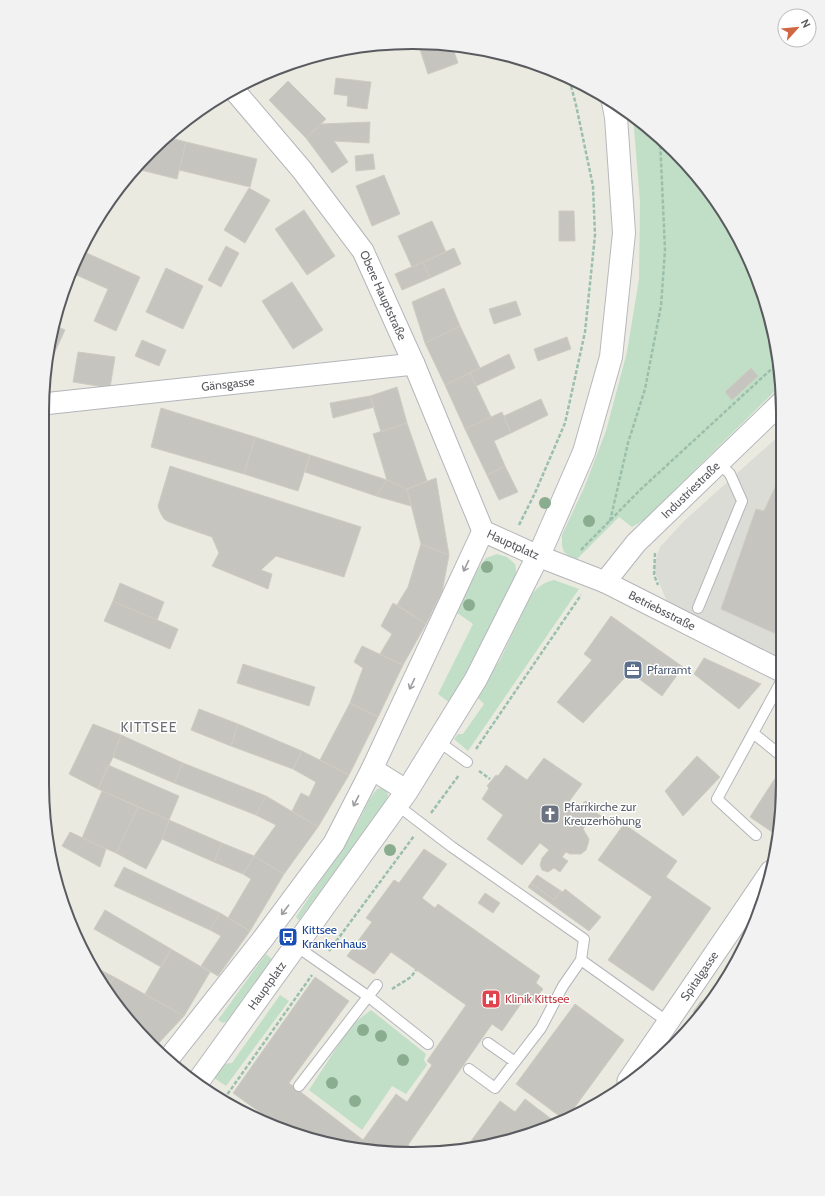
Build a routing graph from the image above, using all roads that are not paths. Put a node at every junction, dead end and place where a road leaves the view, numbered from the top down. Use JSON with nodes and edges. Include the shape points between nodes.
{"nodes":[{"id":1,"x":238,"y":94,"type":"edge"},
{"id":2,"x":615,"y":110,"type":"edge"},
{"id":3,"x":414,"y":364,"type":"junction"},
{"id":4,"x":49,"y":403,"type":"edge"},
{"id":5,"x":776,"y":408,"type":"edge"},
{"id":6,"x":719,"y":463,"type":"junction"},
{"id":7,"x":483,"y":531,"type":"junction"},
{"id":8,"x":538,"y":556,"type":"junction"},
{"id":9,"x":605,"y":582,"type":"junction"},
{"id":10,"x":698,"y":608,"type":"dead end"},
{"id":11,"x":776,"y":668,"type":"edge"},
{"id":12,"x":776,"y":691,"type":"edge"},
{"id":13,"x":753,"y":733,"type":"junction"},
{"id":14,"x":438,"y":741,"type":"junction"},
{"id":15,"x":776,"y":752,"type":"edge"},
{"id":16,"x":468,"y":762,"type":"dead end"},
{"id":17,"x":372,"y":769,"type":"junction"},
{"id":18,"x":402,"y":798,"type":"junction"},
{"id":19,"x":756,"y":835,"type":"dead end"},
{"id":20,"x":761,"y":887,"type":"edge"},
{"id":21,"x":296,"y":946,"type":"junction"},
{"id":22,"x":581,"y":960,"type":"junction"},
{"id":23,"x":377,"y":985,"type":"dead end"},
{"id":24,"x":371,"y":999,"type":"junction"},
{"id":25,"x":668,"y":1022,"type":"junction"},
{"id":26,"x":488,"y":1043,"type":"dead end"},
{"id":27,"x":428,"y":1044,"type":"dead end"},
{"id":28,"x":171,"y":1055,"type":"edge"},
{"id":29,"x":515,"y":1062,"type":"junction"},
{"id":30,"x":469,"y":1069,"type":"dead end"},
{"id":31,"x":634,"y":1072,"type":"edge"},
{"id":32,"x":200,"y":1078,"type":"edge"},
{"id":33,"x":299,"y":1086,"type":"dead end"}],
"edges":[{"from":1,"to":3,"type":"street","name":"Obere Hauptstraße","via":[[302,170],[363,251]]},
{"from":2,"to":8,"type":"street","via":[[624,232],[611,357],[584,452]]},
{"from":3,"to":4,"type":"street","name":"Gänsgasse"},
{"from":3,"to":7,"type":"street","name":"Obere Hauptstraße"},
{"from":5,"to":6,"type":"street","name":"Industriestraße"},
{"from":6,"to":9,"type":"street","name":"Industriestraße","via":[[636,543]]},
{"from":6,"to":10,"type":"lane","via":[[730,474],[742,501]]},
{"from":7,"to":8,"type":"street","name":"Hauptplatz"},
{"from":7,"to":17,"type":"street","name":"Hauptplatz","one_way":true},
{"from":8,"to":9,"type":"street","name":"Betriebsstraße"},
{"from":8,"to":14,"type":"street","name":"Hauptplatz","via":[[476,679]]},
{"from":9,"to":11,"type":"street","name":"Betriebsstraße"},
{"from":12,"to":13,"type":"lane"},
{"from":13,"to":15,"type":"lane"},
{"from":13,"to":19,"type":"lane","via":[[717,799]]},
{"from":14,"to":16,"type":"lane"},
{"from":14,"to":18,"type":"street","name":"Hauptplatz"},
{"from":17,"to":18,"type":"street"},
{"from":17,"to":28,"type":"street","name":"Hauptplatz","one_way":true,"via":[[334,844]]},
{"from":18,"to":21,"type":"street","name":"Hauptplatz"},
{"from":18,"to":22,"type":"lane","via":[[452,847],[584,939]]},
{"from":20,"to":25,"type":"street","name":"Spitalgasse"},
{"from":21,"to":24,"type":"lane"},
{"from":21,"to":32,"type":"street","name":"Hauptplatz"},
{"from":22,"to":25,"type":"lane"},
{"from":22,"to":29,"type":"lane","via":[[563,986],[541,1028]]},
{"from":23,"to":24,"type":"lane"},
{"from":24,"to":27,"type":"lane"},
{"from":24,"to":33,"type":"lane"},
{"from":25,"to":31,"type":"street","name":"Spitalgasse"},
{"from":26,"to":29,"type":"lane"},
{"from":29,"to":30,"type":"lane","via":[[495,1088]]}]}
